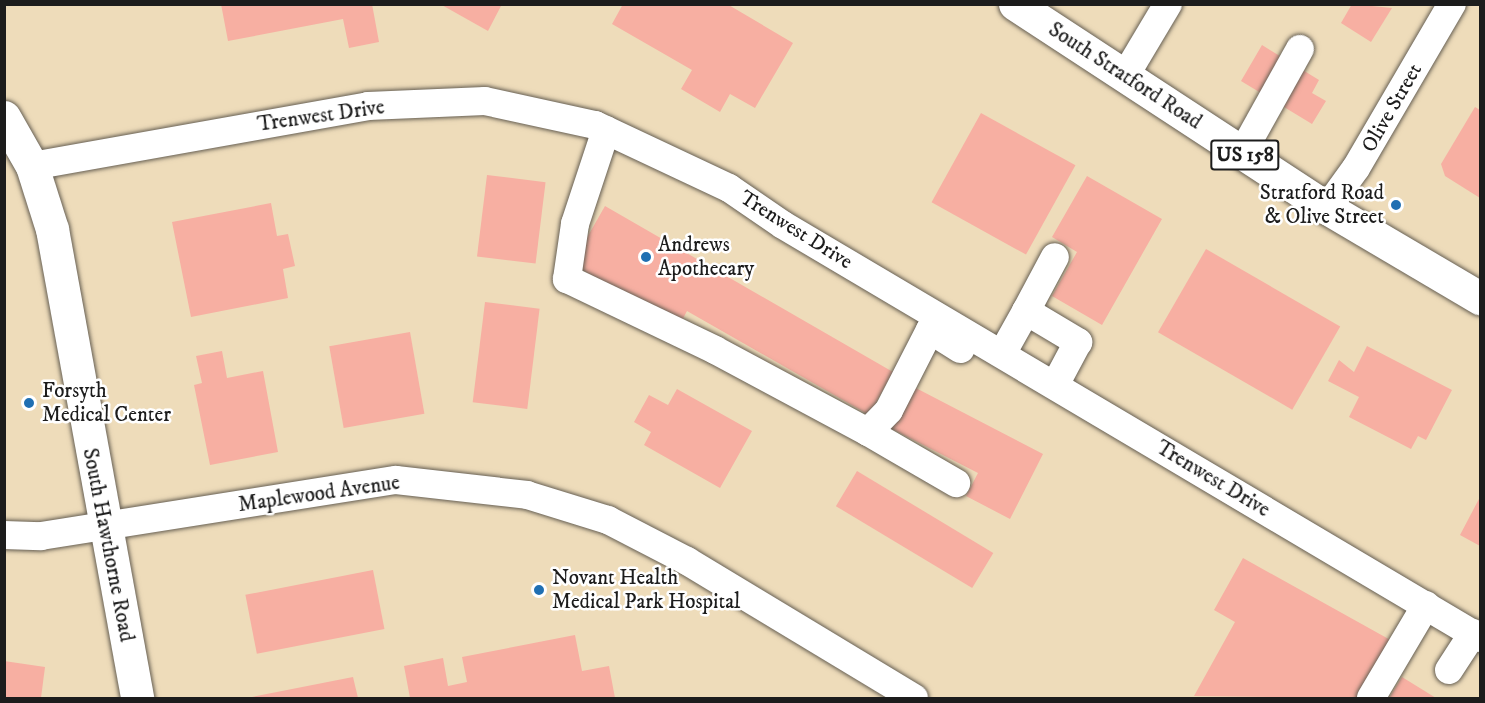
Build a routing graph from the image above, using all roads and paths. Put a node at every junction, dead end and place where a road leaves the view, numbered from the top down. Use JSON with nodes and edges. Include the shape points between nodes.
{"nodes":[{"id":1,"x":1015,"y":4,"type":"edge"},
{"id":2,"x":1168,"y":4,"type":"edge"},
{"id":3,"x":1452,"y":4,"type":"edge"},
{"id":4,"x":1300,"y":49,"type":"dead end"},
{"id":5,"x":1125,"y":76,"type":"junction"},
{"id":6,"x":4,"y":117,"type":"edge"},
{"id":7,"x":606,"y":130,"type":"junction"},
{"id":8,"x":1242,"y":153,"type":"junction"},
{"id":9,"x":33,"y":166,"type":"junction"},
{"id":10,"x":1328,"y":208,"type":"junction"},
{"id":11,"x":1055,"y":257,"type":"dead end"},
{"id":12,"x":1480,"y":298,"type":"edge"},
{"id":13,"x":1026,"y":311,"type":"junction"},
{"id":14,"x":934,"y":323,"type":"junction"},
{"id":15,"x":1006,"y":365,"type":"junction"},
{"id":16,"x":1055,"y":385,"type":"junction"},
{"id":17,"x":868,"y":432,"type":"junction"},
{"id":18,"x":956,"y":483,"type":"dead end"},
{"id":19,"x":104,"y":525,"type":"junction"},
{"id":20,"x":4,"y":535,"type":"edge"},
{"id":21,"x":1426,"y":605,"type":"junction"},
{"id":22,"x":1477,"y":636,"type":"edge"},
{"id":23,"x":1449,"y":670,"type":"dead end"},
{"id":24,"x":137,"y":699,"type":"edge"},
{"id":25,"x":914,"y":699,"type":"edge"},
{"id":26,"x":1371,"y":699,"type":"edge"}],
"edges":[{"from":1,"to":5,"type":"main road","name":"South Stratford Road","number":"US 158"},
{"from":2,"to":5,"type":"street"},
{"from":3,"to":10,"type":"street","name":"Olive Street","via":[[1356,168]]},
{"from":4,"to":8,"type":"street"},
{"from":5,"to":8,"type":"main road","name":"South Stratford Road","number":"US 158"},
{"from":6,"to":9,"type":"main road","name":"South Hawthorne Road"},
{"from":7,"to":9,"type":"street","name":"Trenwest Drive","via":[[485,101],[368,106]]},
{"from":7,"to":14,"type":"street","name":"Trenwest Drive","via":[[729,188]]},
{"from":7,"to":17,"type":"street","via":[[575,224],[567,279],[715,350]]},
{"from":8,"to":10,"type":"main road","name":"South Stratford Road","number":"US 158"},
{"from":9,"to":19,"type":"main road","name":"South Hawthorne Road","via":[[52,229]]},
{"from":10,"to":12,"type":"main road","name":"South Stratford Road","number":"US 158"},
{"from":11,"to":13,"type":"street"},
{"from":13,"to":15,"type":"street"},
{"from":13,"to":16,"type":"street","via":[[1078,342]]},
{"from":14,"to":15,"type":"street","name":"Trenwest Drive"},
{"from":14,"to":17,"type":"street","via":[[889,410]]},
{"from":15,"to":16,"type":"street","name":"Trenwest Drive"},
{"from":16,"to":21,"type":"street","name":"Trenwest Drive"},
{"from":17,"to":18,"type":"street"},
{"from":19,"to":20,"type":"street","name":"Maplewood Avenue","via":[[41,536]]},
{"from":19,"to":24,"type":"main road","name":"South Hawthorne Road"},
{"from":19,"to":25,"type":"street","name":"Maplewood Avenue","via":[[396,480],[527,495],[608,520],[687,561]]},
{"from":21,"to":22,"type":"street","name":"Trenwest Drive"},
{"from":21,"to":26,"type":"street"},
{"from":22,"to":23,"type":"street"}]}
